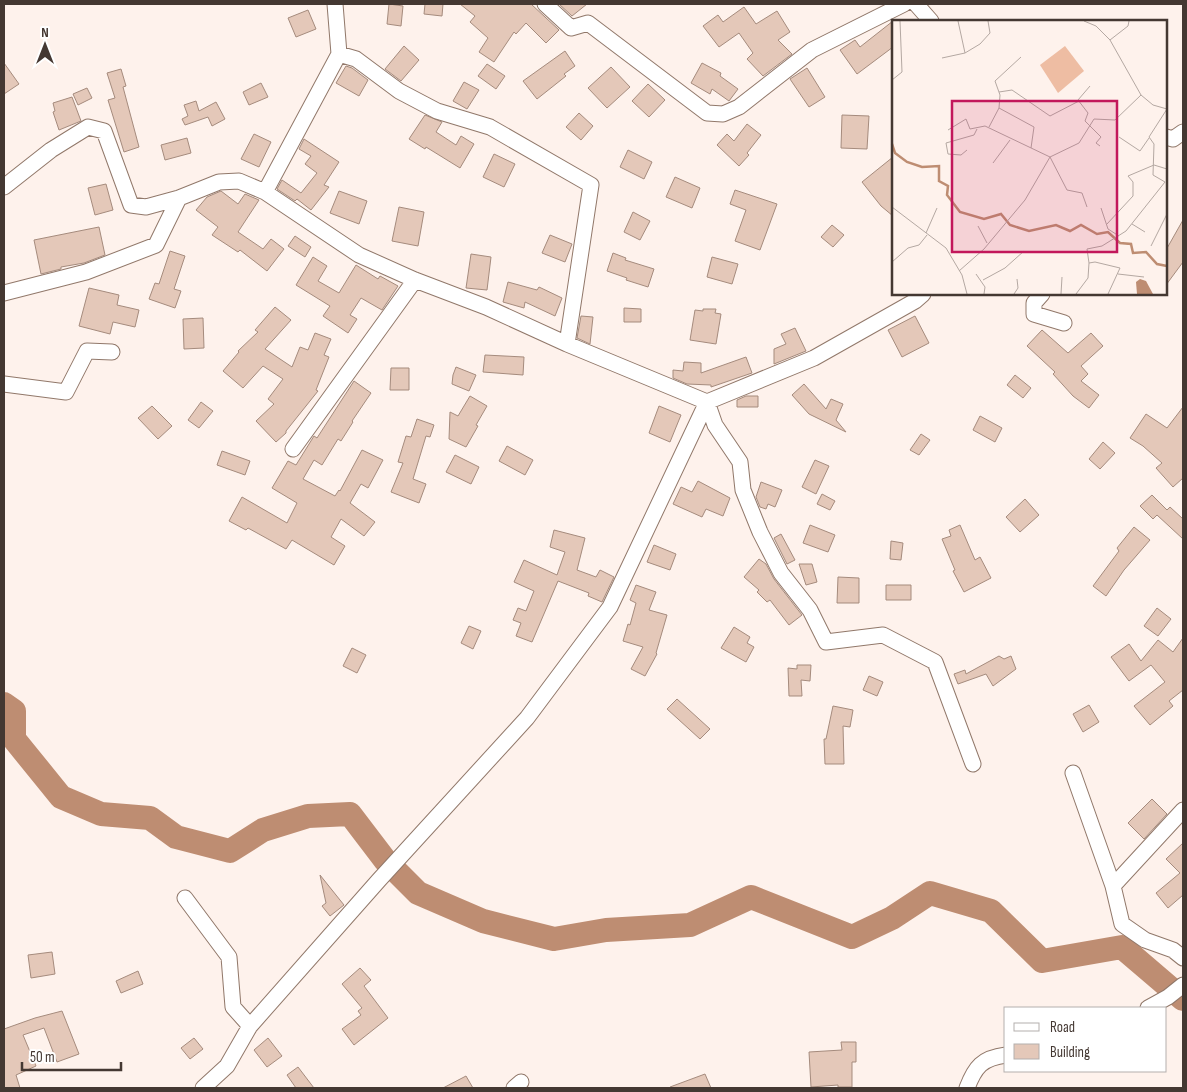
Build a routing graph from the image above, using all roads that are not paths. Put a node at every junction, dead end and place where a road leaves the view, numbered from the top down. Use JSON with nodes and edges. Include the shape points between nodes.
{"nodes":[{"id":1,"x":335,"y":4,"type":"edge"},
{"id":2,"x":545,"y":4,"type":"edge"},
{"id":3,"x":904,"y":4,"type":"edge"},
{"id":4,"x":916,"y":4,"type":"edge"},
{"id":5,"x":930,"y":20,"type":"edge"},
{"id":6,"x":339,"y":54,"type":"junction"},
{"id":7,"x":1183,"y":132,"type":"edge"},
{"id":8,"x":1167,"y":137,"type":"edge"},
{"id":9,"x":4,"y":187,"type":"edge"},
{"id":10,"x":265,"y":192,"type":"junction"},
{"id":11,"x":179,"y":198,"type":"junction"},
{"id":12,"x":415,"y":280,"type":"junction"},
{"id":13,"x":4,"y":293,"type":"edge"},
{"id":14,"x":922,"y":295,"type":"edge"},
{"id":15,"x":1041,"y":295,"type":"edge"},
{"id":16,"x":1064,"y":323,"type":"dead end"},
{"id":17,"x":567,"y":344,"type":"junction"},
{"id":18,"x":112,"y":352,"type":"dead end"},
{"id":19,"x":4,"y":384,"type":"edge"},
{"id":20,"x":708,"y":402,"type":"junction"},
{"id":21,"x":293,"y":449,"type":"dead end"},
{"id":22,"x":973,"y":764,"type":"dead end"},
{"id":23,"x":1073,"y":773,"type":"dead end"},
{"id":24,"x":1183,"y":810,"type":"edge"},
{"id":25,"x":1113,"y":886,"type":"junction"},
{"id":26,"x":185,"y":898,"type":"dead end"},
{"id":27,"x":1183,"y":958,"type":"edge"},
{"id":28,"x":1183,"y":985,"type":"edge"},
{"id":29,"x":1150,"y":1007,"type":"edge"},
{"id":30,"x":250,"y":1026,"type":"junction"},
{"id":31,"x":1004,"y":1055,"type":"edge"},
{"id":32,"x":202,"y":1088,"type":"edge"},
{"id":33,"x":967,"y":1088,"type":"edge"}],
"edges":[{"from":1,"to":6,"type":"street"},
{"from":2,"to":3,"type":"street","via":[[571,28],[588,23],[707,113],[723,114],[739,107],[812,50]]},
{"from":4,"to":5,"type":"street"},
{"from":6,"to":10,"type":"street"},
{"from":6,"to":17,"type":"street","via":[[356,59],[399,91],[437,111],[490,127],[591,185]]},
{"from":7,"to":8,"type":"street","via":[[1173,139]]},
{"from":9,"to":11,"type":"street","via":[[51,150],[88,127],[104,131],[131,205],[146,206]]},
{"from":10,"to":11,"type":"street","via":[[239,181],[219,182]]},
{"from":10,"to":12,"type":"street","via":[[359,255]]},
{"from":11,"to":13,"type":"street","via":[[156,245],[86,272]]},
{"from":12,"to":17,"type":"street","via":[[486,307]]},
{"from":12,"to":21,"type":"street"},
{"from":14,"to":20,"type":"street","via":[[814,358]]},
{"from":15,"to":16,"type":"street","via":[[1034,303],[1034,314]]},
{"from":17,"to":20,"type":"street"},
{"from":18,"to":19,"type":"street","via":[[87,351],[66,392]]},
{"from":20,"to":22,"type":"street","via":[[715,426],[740,462],[743,490],[760,532],[781,573],[810,610],[826,642],[883,635],[935,662]]},
{"from":20,"to":30,"type":"street","via":[[610,607],[527,718]]},
{"from":23,"to":25,"type":"street"},
{"from":24,"to":25,"type":"street"},
{"from":25,"to":27,"type":"street","via":[[1122,924],[1145,940],[1173,950]]},
{"from":26,"to":30,"type":"street","via":[[229,957],[233,1007]]},
{"from":28,"to":29,"type":"street"},
{"from":30,"to":32,"type":"street","via":[[227,1066]]},
{"from":31,"to":33,"type":"street","via":[[992,1056],[974,1070]]}]}
